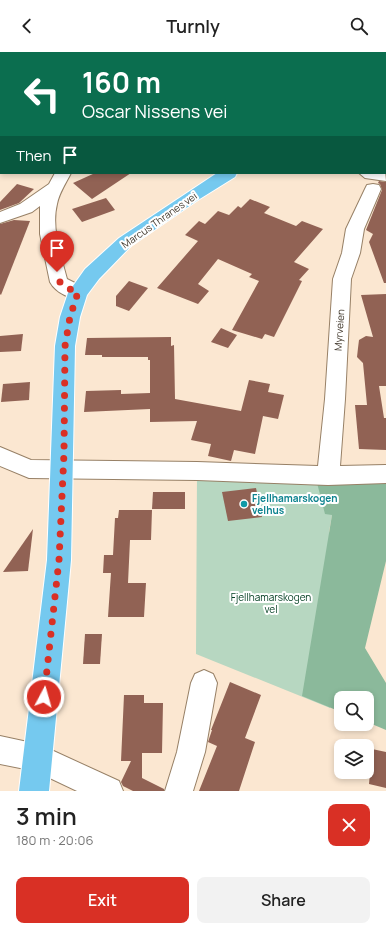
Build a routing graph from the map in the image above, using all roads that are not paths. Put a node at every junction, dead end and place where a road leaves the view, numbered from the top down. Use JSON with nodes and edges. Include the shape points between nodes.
{"nodes":[{"id":1,"x":63,"y":174,"type":"edge"},
{"id":2,"x":227,"y":174,"type":"edge"},
{"id":3,"x":375,"y":179,"type":"edge"},
{"id":4,"x":54,"y":188,"type":"junction"},
{"id":5,"x":0,"y":218,"type":"edge"},
{"id":6,"x":78,"y":292,"type":"junction"},
{"id":7,"x":0,"y":456,"type":"edge"},
{"id":8,"x":62,"y":469,"type":"junction"},
{"id":9,"x":386,"y":474,"type":"edge"},
{"id":10,"x":328,"y":476,"type":"junction"},
{"id":11,"x":204,"y":683,"type":"dead end"},
{"id":12,"x":0,"y":750,"type":"edge"},
{"id":13,"x":37,"y":758,"type":"junction"},
{"id":14,"x":34,"y":791,"type":"edge"},
{"id":15,"x":109,"y":791,"type":"edge"},
{"id":16,"x":179,"y":791,"type":"edge"}],
"edges":[{"from":1,"to":4,"type":"street"},
{"from":2,"to":6,"type":"main road","name":"Marcus Thranes vei","via":[[126,242],[92,274]]},
{"from":3,"to":10,"type":"street","name":"Myrveien","via":[[355,229],[351,253],[342,279]]},
{"from":4,"to":5,"type":"street","via":[[26,208]]},
{"from":4,"to":6,"type":"street","via":[[48,208],[54,261],[60,282]]},
{"from":6,"to":8,"type":"main road","name":"Marcus Thranes vei","via":[[65,346]]},
{"from":7,"to":8,"type":"street","via":[[29,470]]},
{"from":8,"to":10,"type":"street","via":[[196,470]]},
{"from":8,"to":13,"type":"main road","name":"Marcus Thranes vei","via":[[59,560]]},
{"from":9,"to":10,"type":"street"},
{"from":11,"to":16,"type":"street","via":[[191,752]]},
{"from":12,"to":13,"type":"street"},
{"from":13,"to":14,"type":"main road","name":"Marcus Thranes vei"},
{"from":13,"to":15,"type":"street"}]}
